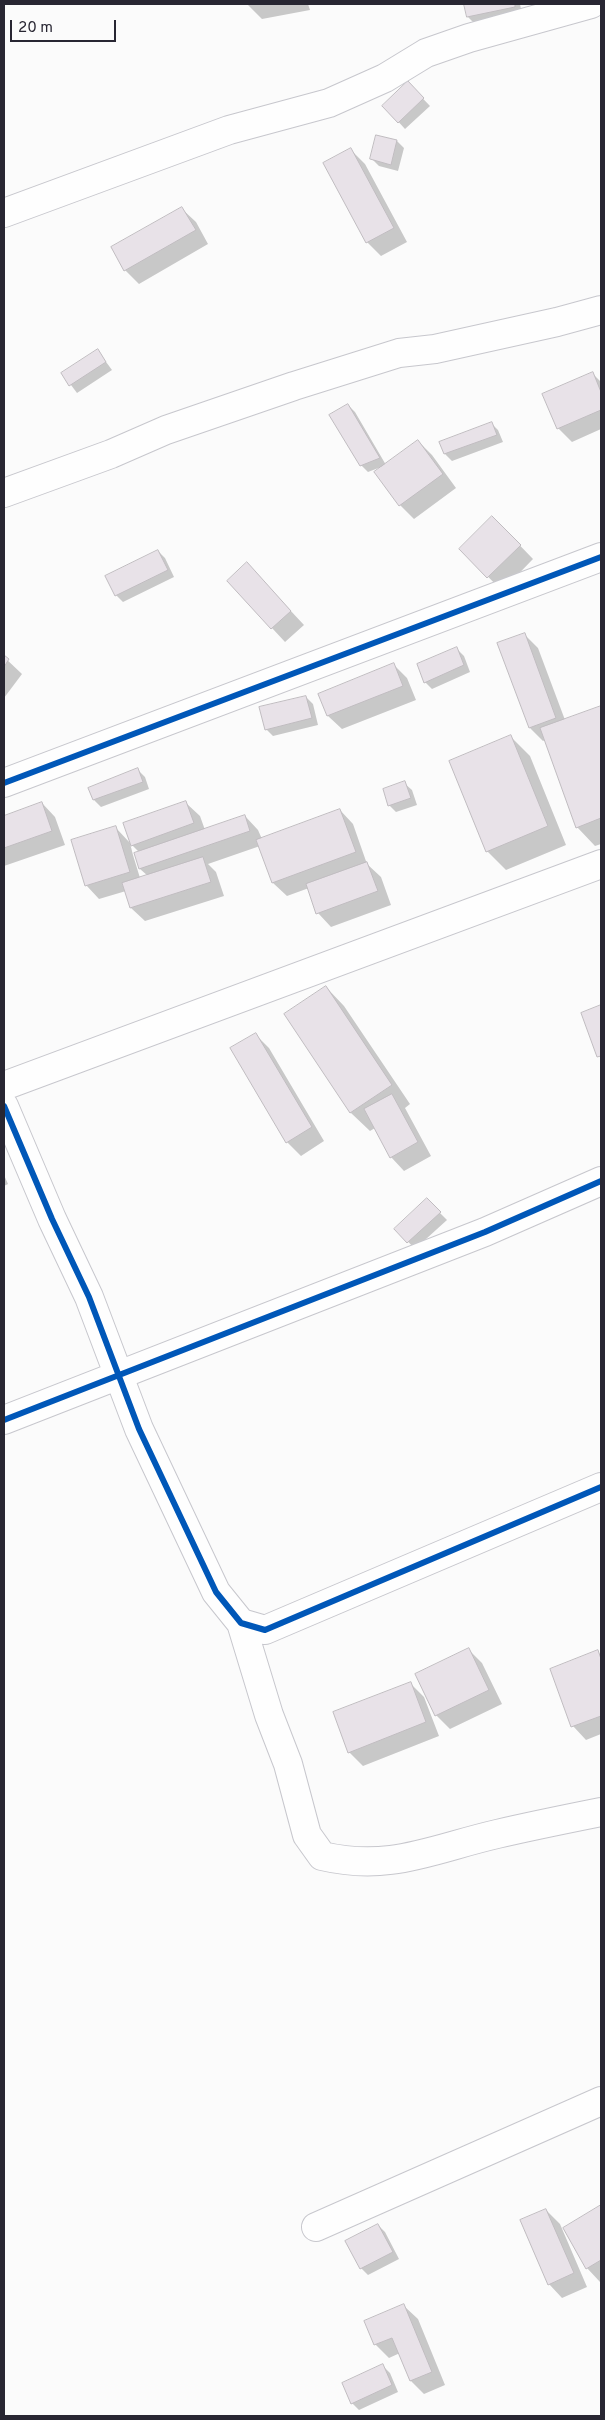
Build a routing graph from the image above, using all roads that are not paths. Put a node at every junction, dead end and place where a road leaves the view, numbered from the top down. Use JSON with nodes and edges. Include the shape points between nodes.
{"nodes":[{"id":1,"x":591,"y":4,"type":"edge"},
{"id":2,"x":4,"y":213,"type":"edge"},
{"id":3,"x":601,"y":310,"type":"edge"},
{"id":4,"x":4,"y":493,"type":"edge"},
{"id":5,"x":601,"y":557,"type":"edge"},
{"id":6,"x":4,"y":783,"type":"edge"},
{"id":7,"x":601,"y":864,"type":"edge"},
{"id":8,"x":4,"y":1086,"type":"edge"},
{"id":9,"x":4,"y":1106,"type":"edge"},
{"id":10,"x":601,"y":1181,"type":"edge"},
{"id":11,"x":120,"y":1375,"type":"junction"},
{"id":12,"x":4,"y":1420,"type":"edge"},
{"id":13,"x":601,"y":1487,"type":"edge"},
{"id":14,"x":241,"y":1623,"type":"junction"},
{"id":15,"x":601,"y":1812,"type":"edge"},
{"id":16,"x":601,"y":2101,"type":"edge"},
{"id":17,"x":316,"y":2227,"type":"dead end"}],
"edges":[{"from":1,"to":2,"type":"street","via":[[426,53],[385,78],[329,103],[229,130]]},
{"from":3,"to":4,"type":"street","via":[[434,349],[399,353],[166,430]]},
{"from":5,"to":6,"type":"street"},
{"from":7,"to":8,"type":"street"},
{"from":9,"to":11,"type":"street"},
{"from":10,"to":11,"type":"street","via":[[485,1232]]},
{"from":11,"to":12,"type":"street"},
{"from":11,"to":14,"type":"street","via":[[139,1429],[216,1592]]},
{"from":13,"to":14,"type":"street","via":[[265,1630]]},
{"from":14,"to":15,"type":"street","via":[[269,1715],[288,1764],[306,1835],[322,1856],[349,1862],[406,1859],[496,1834]]},
{"from":16,"to":17,"type":"street"}]}
